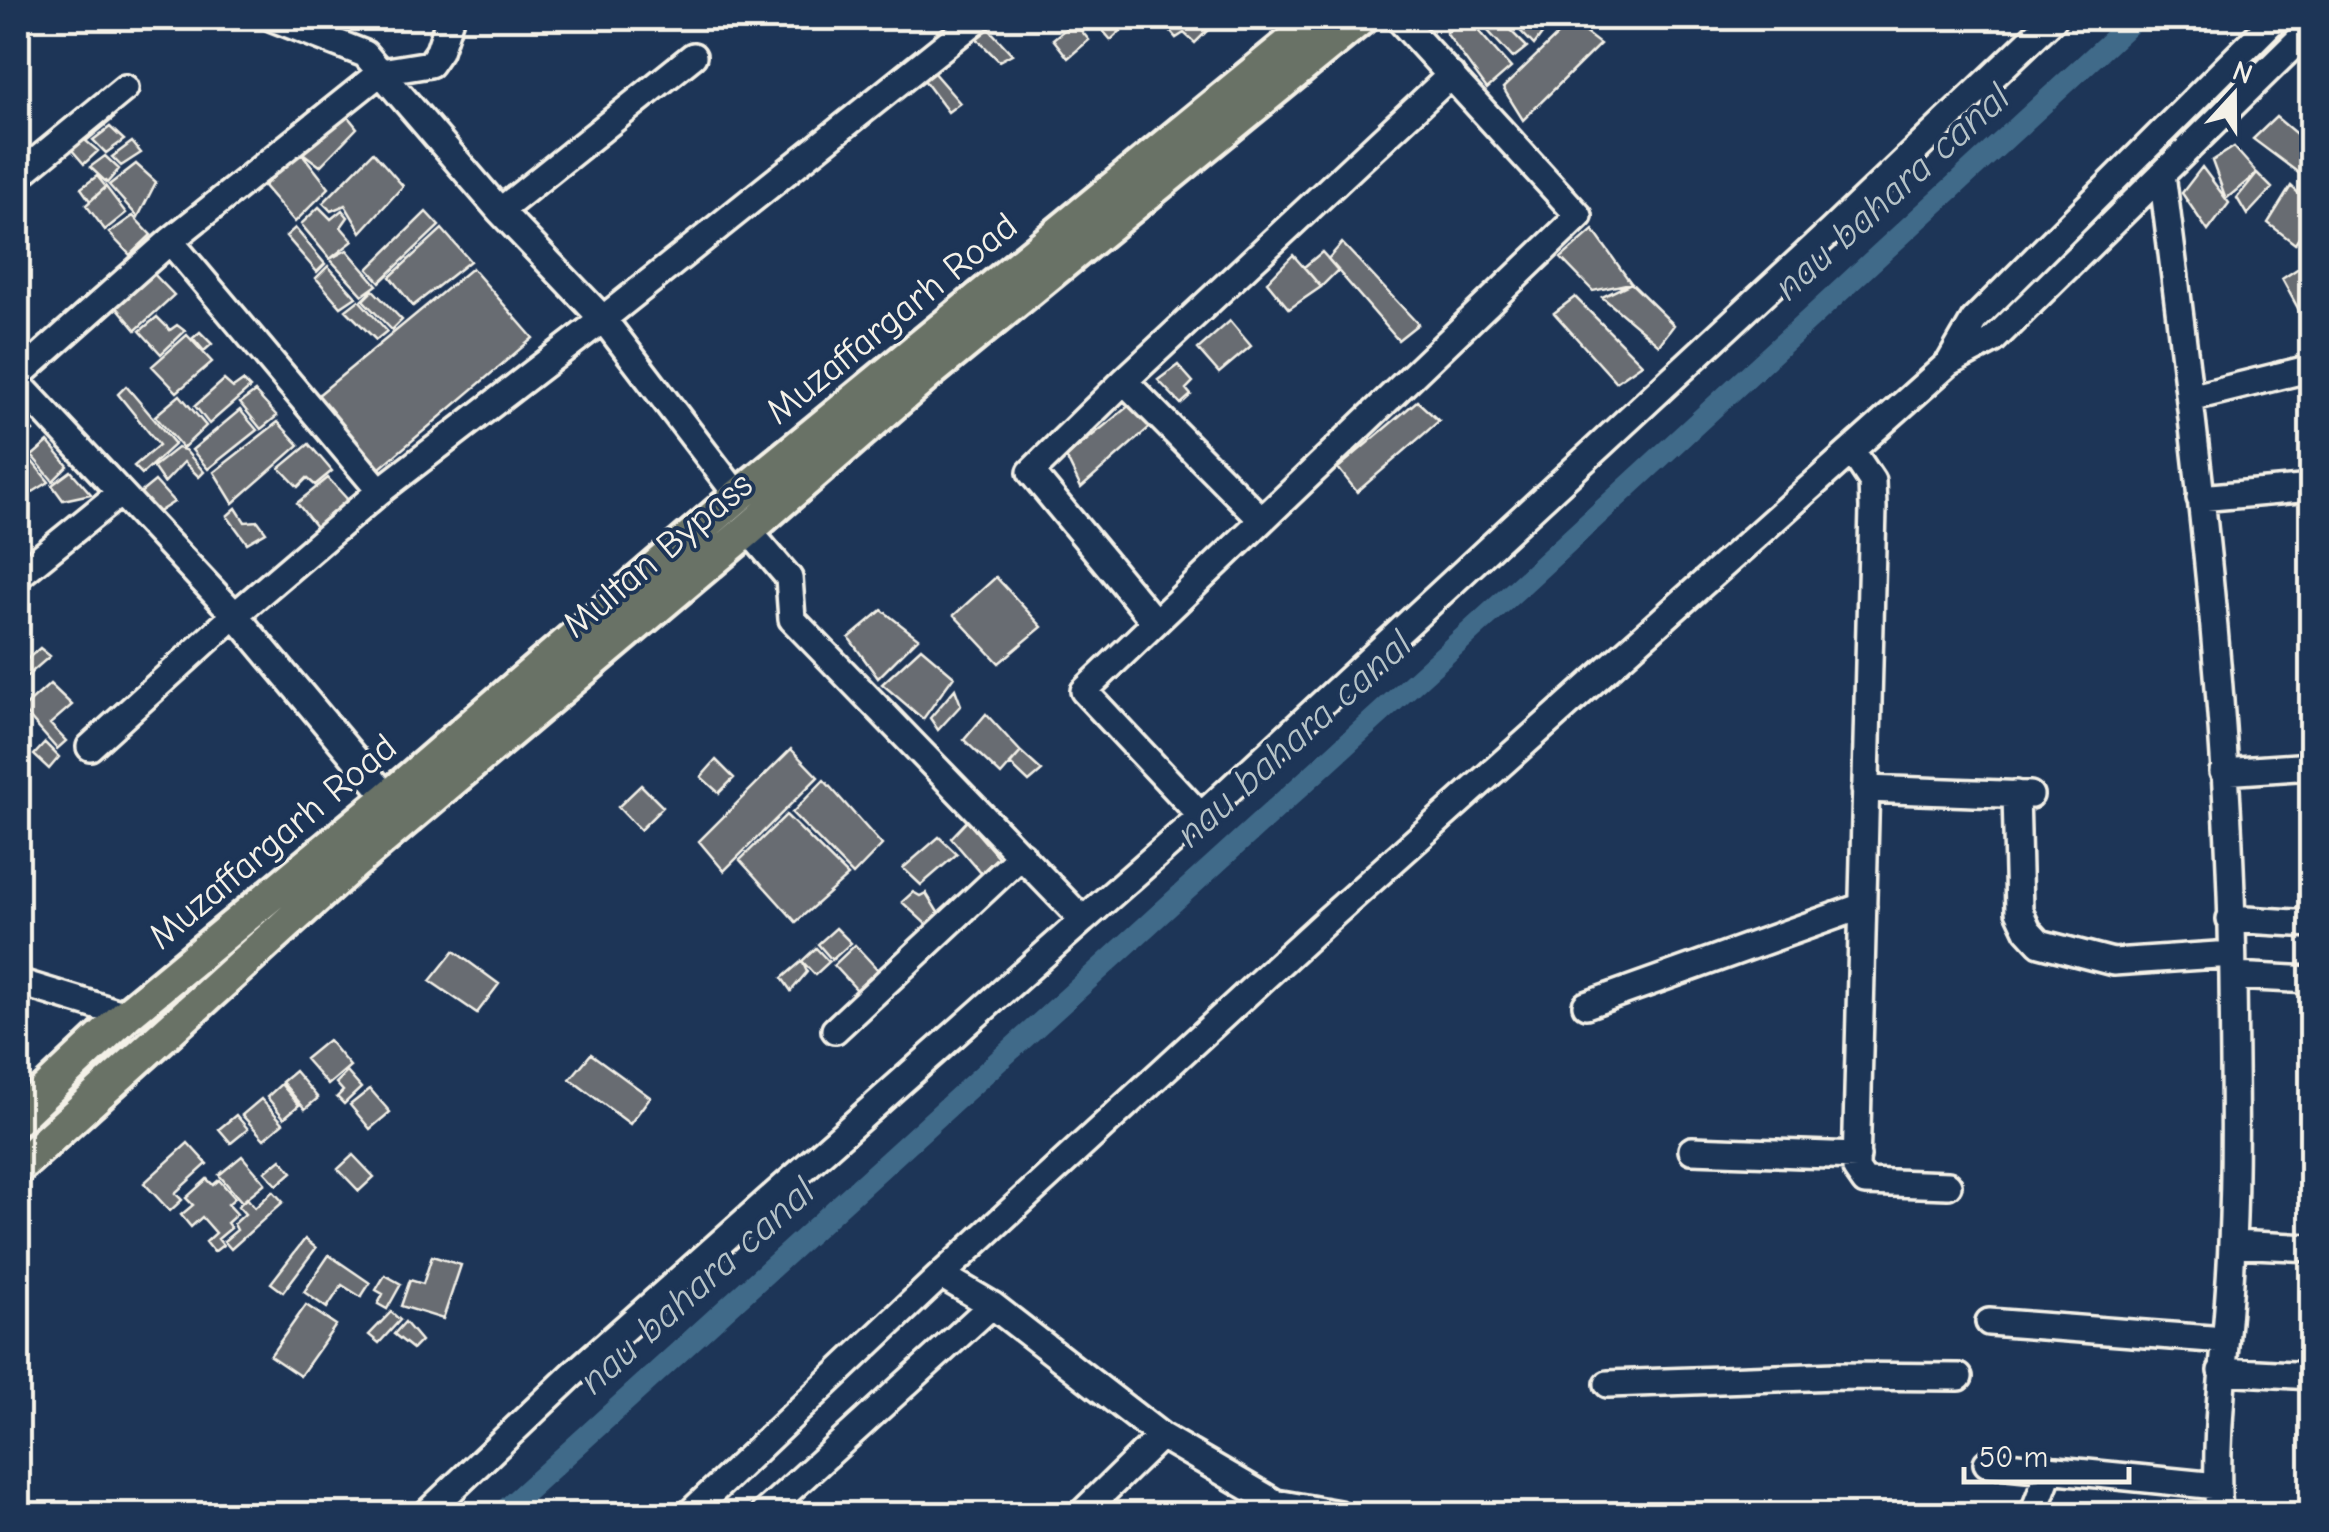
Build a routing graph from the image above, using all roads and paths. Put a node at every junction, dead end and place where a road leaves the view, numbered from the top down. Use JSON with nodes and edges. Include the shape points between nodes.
{"nodes":[{"id":1,"x":273,"y":18,"type":"edge"},
{"id":2,"x":450,"y":18,"type":"edge"},
{"id":3,"x":979,"y":18,"type":"edge"},
{"id":4,"x":1321,"y":18,"type":"edge"},
{"id":5,"x":1361,"y":18,"type":"edge"},
{"id":6,"x":1398,"y":18,"type":"edge"},
{"id":7,"x":2054,"y":18,"type":"edge"},
{"id":8,"x":2276,"y":18,"type":"edge"},
{"id":9,"x":2305,"y":33,"type":"edge"},
{"id":10,"x":693,"y":56,"type":"dead end"},
{"id":11,"x":2232,"y":62,"type":"junction"},
{"id":12,"x":381,"y":72,"type":"junction"},
{"id":13,"x":1451,"y":76,"type":"junction"},
{"id":14,"x":2253,"y":84,"type":"junction"},
{"id":15,"x":124,"y":88,"type":"dead end"},
{"id":16,"x":2162,"y":174,"type":"junction"},
{"id":17,"x":18,"y":176,"type":"edge"},
{"id":18,"x":500,"y":211,"type":"junction"},
{"id":19,"x":170,"y":242,"type":"junction"},
{"id":20,"x":603,"y":320,"type":"junction"},
{"id":21,"x":1949,"y":363,"type":"junction"},
{"id":22,"x":2312,"y":368,"type":"edge"},
{"id":23,"x":18,"y":380,"type":"edge"},
{"id":24,"x":1124,"y":381,"type":"junction"},
{"id":25,"x":2190,"y":398,"type":"junction"},
{"id":26,"x":1852,"y":451,"type":"junction"},
{"id":27,"x":2312,"y":488,"type":"edge"},
{"id":28,"x":380,"y":491,"type":"junction"},
{"id":29,"x":120,"y":492,"type":"junction"},
{"id":30,"x":738,"y":496,"type":"junction"},
{"id":31,"x":2200,"y":498,"type":"junction"},
{"id":32,"x":1262,"y":520,"type":"junction"},
{"id":33,"x":748,"y":530,"type":"junction"},
{"id":34,"x":18,"y":576,"type":"edge"},
{"id":35,"x":235,"y":615,"type":"junction"},
{"id":36,"x":1155,"y":622,"type":"junction"},
{"id":37,"x":90,"y":747,"type":"dead end"},
{"id":38,"x":2312,"y":766,"type":"edge"},
{"id":39,"x":2224,"y":772,"type":"junction"},
{"id":40,"x":1865,"y":789,"type":"junction"},
{"id":41,"x":388,"y":798,"type":"junction"},
{"id":42,"x":1201,"y":816,"type":"junction"},
{"id":43,"x":1022,"y":855,"type":"junction"},
{"id":44,"x":1862,"y":906,"type":"junction"},
{"id":45,"x":1083,"y":920,"type":"junction"},
{"id":46,"x":2230,"y":920,"type":"junction"},
{"id":47,"x":2312,"y":924,"type":"edge"},
{"id":48,"x":2232,"y":965,"type":"junction"},
{"id":49,"x":2312,"y":980,"type":"edge"},
{"id":50,"x":18,"y":982,"type":"edge"},
{"id":51,"x":1586,"y":1005,"type":"dead end"},
{"id":52,"x":126,"y":1015,"type":"junction"},
{"id":53,"x":835,"y":1030,"type":"dead end"},
{"id":54,"x":18,"y":1117,"type":"edge"},
{"id":55,"x":1692,"y":1150,"type":"dead end"},
{"id":56,"x":1857,"y":1156,"type":"junction"},
{"id":57,"x":18,"y":1167,"type":"edge"},
{"id":58,"x":1948,"y":1185,"type":"dead end"},
{"id":59,"x":2232,"y":1244,"type":"junction"},
{"id":60,"x":2312,"y":1248,"type":"edge"},
{"id":61,"x":941,"y":1275,"type":"junction"},
{"id":62,"x":992,"y":1305,"type":"junction"},
{"id":63,"x":1989,"y":1322,"type":"dead end"},
{"id":64,"x":2224,"y":1340,"type":"junction"},
{"id":65,"x":2221,"y":1370,"type":"junction"},
{"id":66,"x":2312,"y":1376,"type":"edge"},
{"id":67,"x":1959,"y":1377,"type":"dead end"},
{"id":68,"x":1608,"y":1384,"type":"dead end"},
{"id":69,"x":1161,"y":1436,"type":"junction"},
{"id":70,"x":1988,"y":1463,"type":"dead end"},
{"id":71,"x":2050,"y":1469,"type":"junction"},
{"id":72,"x":2217,"y":1486,"type":"junction"},
{"id":73,"x":1278,"y":1509,"type":"edge"},
{"id":74,"x":426,"y":1514,"type":"edge"},
{"id":75,"x":689,"y":1514,"type":"edge"},
{"id":76,"x":763,"y":1514,"type":"edge"},
{"id":77,"x":1082,"y":1514,"type":"edge"},
{"id":78,"x":1340,"y":1514,"type":"edge"},
{"id":79,"x":2033,"y":1514,"type":"edge"},
{"id":80,"x":2219,"y":1514,"type":"edge"}],
"edges":[{"from":1,"to":12,"type":"street","via":[[365,54]]},
{"from":2,"to":12,"type":"street","via":[[430,64]]},
{"from":3,"to":20,"type":"street"},
{"from":4,"to":30,"type":"main road","name":"Muzaffargarh Road"},
{"from":5,"to":33,"type":"main road","name":"Multan Bypass"},
{"from":6,"to":13,"type":"street"},
{"from":7,"to":42,"type":"street"},
{"from":8,"to":9,"type":"street"},
{"from":8,"to":11,"type":"street"},
{"from":9,"to":14,"type":"street"},
{"from":10,"to":18,"type":"street"},
{"from":11,"to":14,"type":"street"},
{"from":11,"to":21,"type":"street","via":[[1974,320]]},
{"from":12,"to":18,"type":"street"},
{"from":12,"to":19,"type":"street"},
{"from":13,"to":24,"type":"street"},
{"from":13,"to":32,"type":"street","via":[[1579,216]]},
{"from":14,"to":16,"type":"street"},
{"from":15,"to":17,"type":"street"},
{"from":16,"to":21,"type":"street","via":[[1993,340]]},
{"from":16,"to":25,"type":"street"},
{"from":18,"to":20,"type":"street"},
{"from":19,"to":23,"type":"street"},
{"from":19,"to":28,"type":"street"},
{"from":20,"to":28,"type":"street"},
{"from":20,"to":30,"type":"street"},
{"from":21,"to":26,"type":"street"},
{"from":22,"to":25,"type":"street"},
{"from":23,"to":29,"type":"street"},
{"from":24,"to":32,"type":"street"},
{"from":24,"to":36,"type":"street","via":[[1032,472]]},
{"from":25,"to":31,"type":"street"},
{"from":26,"to":40,"type":"street","via":[[1872,481]]},
{"from":26,"to":61,"type":"street"},
{"from":27,"to":31,"type":"street"},
{"from":28,"to":35,"type":"street"},
{"from":29,"to":34,"type":"street"},
{"from":29,"to":35,"type":"street"},
{"from":30,"to":41,"type":"main road","name":"Muzaffargarh Road"},
{"from":31,"to":39,"type":"street"},
{"from":32,"to":36,"type":"street"},
{"from":33,"to":43,"type":"street","via":[[789,578],[792,619]]},
{"from":33,"to":57,"type":"main road","name":"Multan Bypass","via":[[356,862]]},
{"from":35,"to":37,"type":"street"},
{"from":35,"to":41,"type":"street"},
{"from":36,"to":42,"type":"street","via":[[1084,691]]},
{"from":38,"to":39,"type":"street"},
{"from":39,"to":46,"type":"street"},
{"from":40,"to":44,"type":"street"},
{"from":40,"to":48,"type":"street","via":[[2024,794],[2019,912],[2040,943],[2114,962]]},
{"from":41,"to":52,"type":"main road","name":"Muzaffargarh Road"},
{"from":42,"to":45,"type":"street"},
{"from":43,"to":45,"type":"street"},
{"from":43,"to":53,"type":"street"},
{"from":44,"to":51,"type":"street"},
{"from":44,"to":56,"type":"street"},
{"from":45,"to":74,"type":"street"},
{"from":46,"to":47,"type":"street"},
{"from":46,"to":48,"type":"street"},
{"from":48,"to":49,"type":"street"},
{"from":48,"to":59,"type":"street"},
{"from":50,"to":52,"type":"street"},
{"from":52,"to":54,"type":"main road","name":"Muzaffargarh Road"},
{"from":55,"to":56,"type":"street"},
{"from":56,"to":58,"type":"street","via":[[1864,1182]]},
{"from":59,"to":60,"type":"street"},
{"from":59,"to":64,"type":"street"},
{"from":61,"to":62,"type":"street"},
{"from":61,"to":75,"type":"street"},
{"from":62,"to":69,"type":"street"},
{"from":62,"to":76,"type":"street"},
{"from":63,"to":64,"type":"street"},
{"from":64,"to":65,"type":"street"},
{"from":65,"to":66,"type":"street"},
{"from":65,"to":72,"type":"street"},
{"from":67,"to":68,"type":"street"},
{"from":69,"to":73,"type":"street"},
{"from":69,"to":77,"type":"street"},
{"from":70,"to":71,"type":"street"},
{"from":71,"to":72,"type":"street"},
{"from":71,"to":79,"type":"street"},
{"from":72,"to":80,"type":"street"},
{"from":73,"to":78,"type":"street"}]}
